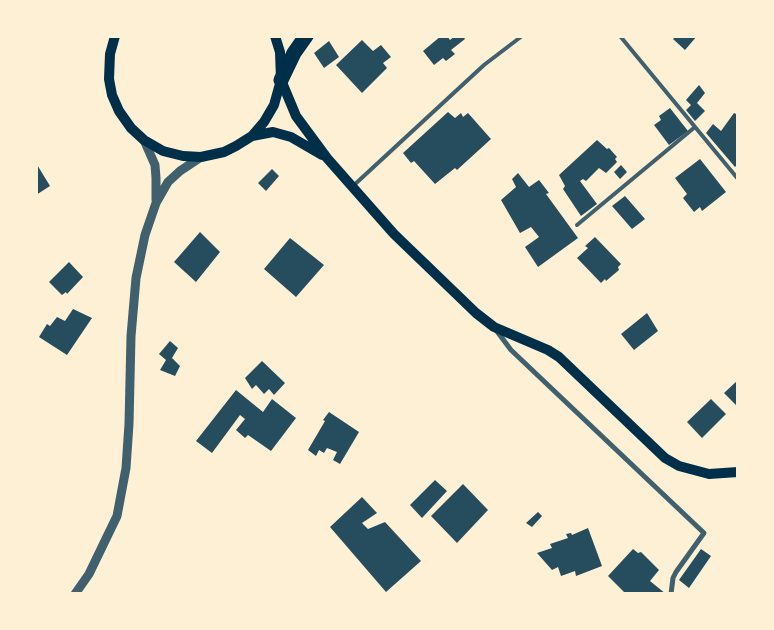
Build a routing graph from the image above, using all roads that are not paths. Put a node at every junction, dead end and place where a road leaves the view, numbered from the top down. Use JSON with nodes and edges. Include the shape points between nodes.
{"nodes":[{"id":1,"x":115,"y":36,"type":"edge"},
{"id":2,"x":274,"y":36,"type":"edge"},
{"id":3,"x":306,"y":36,"type":"edge"},
{"id":4,"x":522,"y":36,"type":"edge"},
{"id":5,"x":620,"y":36,"type":"edge"},
{"id":6,"x":281,"y":80,"type":"junction"},
{"id":7,"x":695,"y":127,"type":"junction"},
{"id":8,"x":252,"y":136,"type":"junction"},
{"id":9,"x":144,"y":140,"type":"junction"},
{"id":10,"x":201,"y":156,"type":"junction"},
{"id":11,"x":327,"y":158,"type":"junction"},
{"id":12,"x":738,"y":179,"type":"edge"},
{"id":13,"x":353,"y":186,"type":"junction"},
{"id":14,"x":156,"y":203,"type":"junction"},
{"id":15,"x":577,"y":225,"type":"dead end"},
{"id":16,"x":494,"y":327,"type":"junction"},
{"id":17,"x":738,"y":472,"type":"edge"},
{"id":18,"x":75,"y":594,"type":"edge"},
{"id":19,"x":671,"y":594,"type":"edge"}],
"edges":[{"from":1,"to":9,"type":"main road","via":[[110,54],[112,95],[131,128]]},
{"from":2,"to":6,"type":"main road","via":[[280,52]]},
{"from":3,"to":6,"type":"highway","via":[[294,52]]},
{"from":4,"to":13,"type":"lane","via":[[484,64]]},
{"from":5,"to":7,"type":"lane"},
{"from":6,"to":8,"type":"main road","via":[[274,106]]},
{"from":6,"to":11,"type":"main road","via":[[296,116]]},
{"from":7,"to":12,"type":"lane"},
{"from":7,"to":15,"type":"lane"},
{"from":8,"to":10,"type":"main road","via":[[224,152]]},
{"from":8,"to":11,"type":"main road","via":[[272,132],[292,137]]},
{"from":9,"to":10,"type":"main road","via":[[183,156]]},
{"from":9,"to":14,"type":"street","via":[[155,166]]},
{"from":10,"to":14,"type":"street","via":[[168,182]]},
{"from":11,"to":13,"type":"main road"},
{"from":13,"to":16,"type":"main road","via":[[437,277]]},
{"from":14,"to":18,"type":"street","via":[[144,235],[136,278],[126,468],[117,516],[89,574]]},
{"from":16,"to":17,"type":"main road","via":[[559,357],[665,458],[679,466],[708,474]]},
{"from":16,"to":19,"type":"street","via":[[511,350],[704,533],[676,572]]}]}
